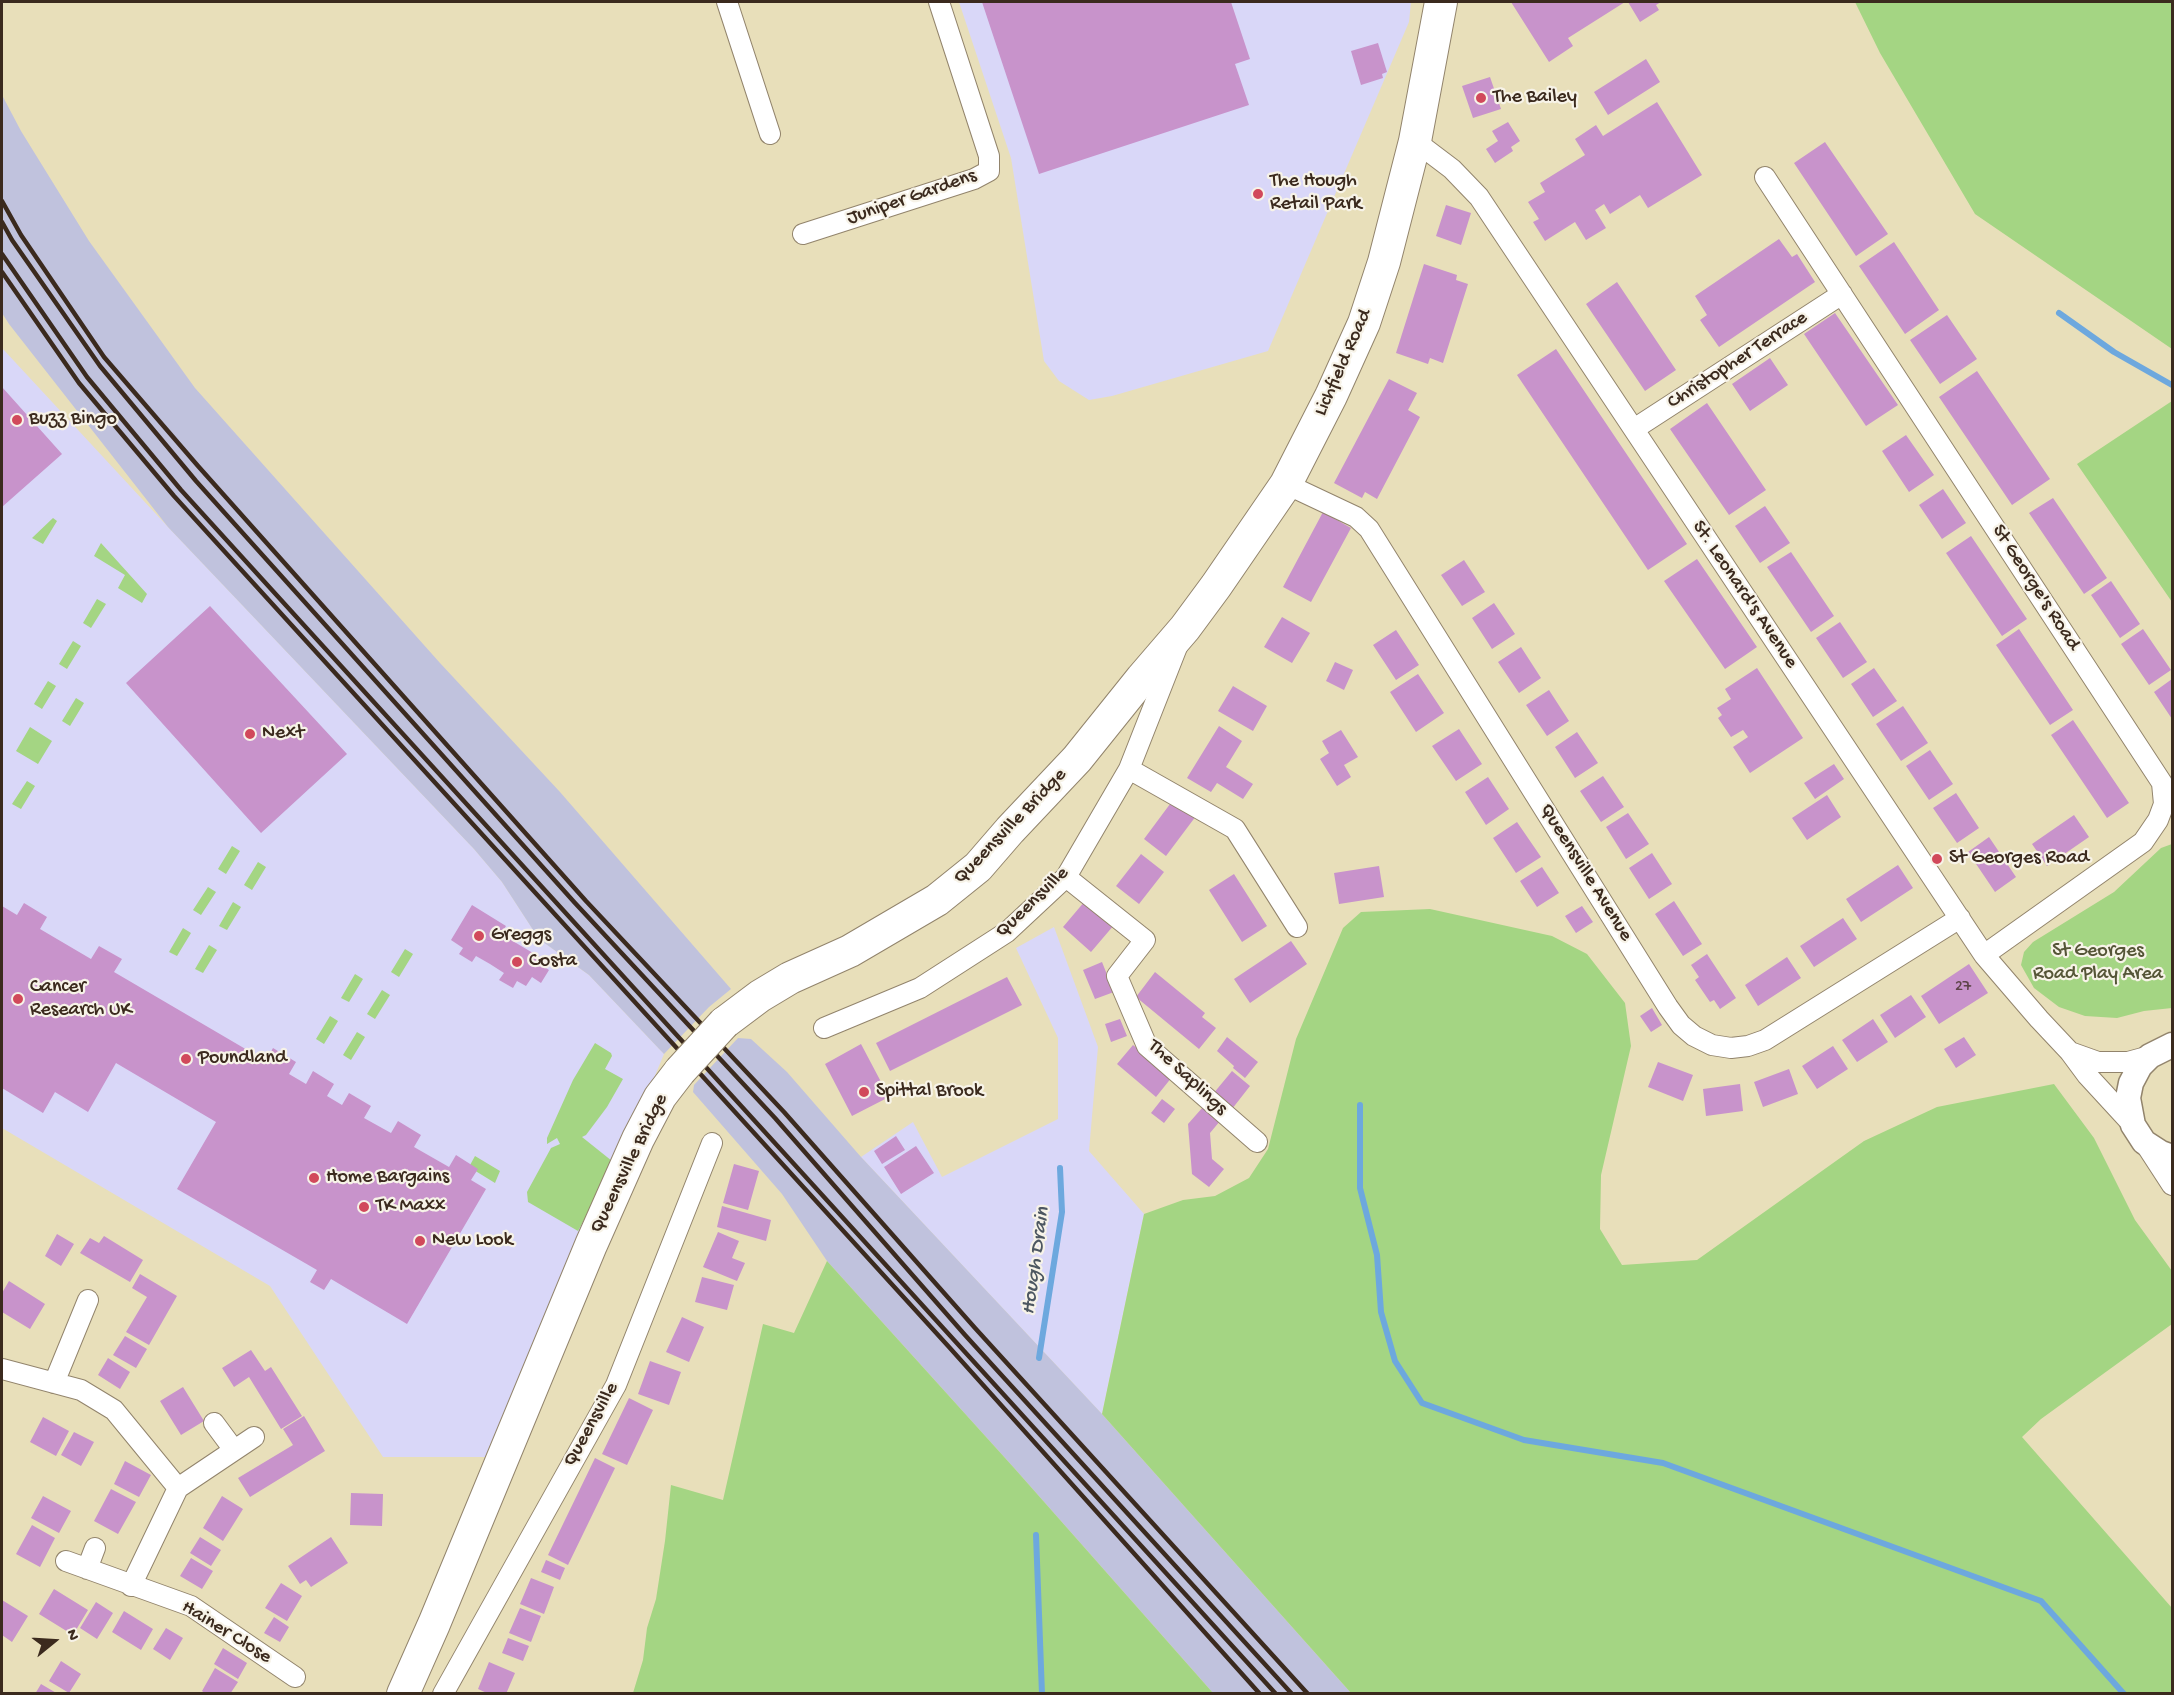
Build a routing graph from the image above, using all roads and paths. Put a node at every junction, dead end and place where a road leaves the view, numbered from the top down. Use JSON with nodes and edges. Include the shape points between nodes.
{"nodes":[{"id":1,"x":727,"y":2,"type":"edge"},
{"id":2,"x":939,"y":2,"type":"edge"},
{"id":3,"x":1441,"y":2,"type":"edge"},
{"id":4,"x":770,"y":134,"type":"dead end"},
{"id":5,"x":1415,"y":141,"type":"junction"},
{"id":6,"x":1765,"y":177,"type":"dead end"},
{"id":7,"x":803,"y":234,"type":"dead end"},
{"id":8,"x":1842,"y":294,"type":"junction"},
{"id":9,"x":1634,"y":429,"type":"junction"},
{"id":10,"x":1286,"y":484,"type":"junction"},
{"id":11,"x":1185,"y":628,"type":"junction"},
{"id":12,"x":1142,"y":678,"type":"joint"},
{"id":13,"x":1129,"y":769,"type":"junction"},
{"id":14,"x":1066,"y":877,"type":"junction"},
{"id":15,"x":1960,"y":918,"type":"junction"},
{"id":16,"x":1297,"y":927,"type":"dead end"},
{"id":17,"x":1984,"y":955,"type":"junction"},
{"id":18,"x":824,"y":1028,"type":"dead end"},
{"id":19,"x":2172,"y":1046,"type":"edge"},
{"id":20,"x":2070,"y":1052,"type":"junction"},
{"id":21,"x":2150,"y":1056,"type":"junction"},
{"id":22,"x":2139,"y":1133,"type":"junction"},
{"id":23,"x":1257,"y":1142,"type":"dead end"},
{"id":24,"x":712,"y":1143,"type":"dead end"},
{"id":25,"x":2172,"y":1157,"type":"edge"},
{"id":26,"x":2172,"y":1185,"type":"edge"},
{"id":27,"x":88,"y":1300,"type":"dead end"},
{"id":28,"x":2,"y":1369,"type":"edge"},
{"id":29,"x":54,"y":1383,"type":"junction"},
{"id":30,"x":214,"y":1423,"type":"dead end"},
{"id":31,"x":254,"y":1437,"type":"dead end"},
{"id":32,"x":234,"y":1450,"type":"junction"},
{"id":33,"x":178,"y":1488,"type":"junction"},
{"id":34,"x":95,"y":1548,"type":"dead end"},
{"id":35,"x":66,"y":1561,"type":"dead end"},
{"id":36,"x":87,"y":1569,"type":"junction"},
{"id":37,"x":131,"y":1586,"type":"junction"},
{"id":38,"x":295,"y":1677,"type":"dead end"},
{"id":39,"x":404,"y":1694,"type":"edge"},
{"id":40,"x":443,"y":1694,"type":"edge"}],
"edges":[{"from":1,"to":4,"type":"street"},
{"from":2,"to":7,"type":"street","name":"Juniper Gardens","via":[[989,156],[988,171],[974,179]]},
{"from":3,"to":5,"type":"highway","name":"Lichfield Road"},
{"from":5,"to":9,"type":"street","name":"St. Leonard's Avenue","via":[[1452,169],[1479,197]]},
{"from":5,"to":10,"type":"highway","name":"Lichfield Road","via":[[1364,323]]},
{"from":6,"to":8,"type":"street","name":"St George's Road"},
{"from":8,"to":9,"type":"street","name":"Christopher Terrace"},
{"from":8,"to":17,"type":"street","name":"St George's Road","via":[[2162,783],[2163,804],[2144,842]]},
{"from":9,"to":15,"type":"street","name":"St. Leonard's Avenue"},
{"from":10,"to":11,"type":"highway","name":"Lichfield Road"},
{"from":10,"to":15,"type":"street","name":"Queensville Avenue","via":[[1356,517],[1370,529],[1668,1007],[1694,1036],[1712,1045],[1731,1048],[1765,1040]]},
{"from":11,"to":12,"type":"highway","name":"Lichfield Road"},
{"from":11,"to":13,"type":"street","name":"Queensville"},
{"from":12,"to":39,"type":"highway","name":"Queensville Bridge","bridge":true,"via":[[1077,759],[978,867],[937,900],[850,951],[760,996],[724,1023],[660,1097],[600,1224]]},
{"from":13,"to":14,"type":"street","name":"Queensville"},
{"from":13,"to":16,"type":"street","via":[[1235,829]]},
{"from":14,"to":18,"type":"street","name":"Queensville","via":[[1007,932],[920,988]]},
{"from":14,"to":23,"type":"street","name":"The Saplings","via":[[1145,940],[1117,976],[1147,1047]]},
{"from":15,"to":17,"type":"street","name":"St. Leonard's Avenue"},
{"from":17,"to":20,"type":"street","name":"St. Leonard's Avenue"},
{"from":19,"to":21,"type":"street"},
{"from":20,"to":21,"type":"street","name":"St. Leonard's Avenue","via":[[2098,1062],[2128,1062]]},
{"from":20,"to":22,"type":"street","name":"St. Leonard's Avenue"},
{"from":21,"to":22,"type":"street","via":[[2131,1083],[2128,1098]]},
{"from":22,"to":25,"type":"street","via":[[2161,1154]]},
{"from":22,"to":26,"type":"street","name":"St. Leonard's Avenue"},
{"from":24,"to":40,"type":"street","name":"Queensville","via":[[616,1385]]},
{"from":27,"to":29,"type":"street"},
{"from":28,"to":29,"type":"street"},
{"from":29,"to":33,"type":"street","via":[[81,1390],[114,1410]]},
{"from":30,"to":32,"type":"street"},
{"from":31,"to":32,"type":"street"},
{"from":32,"to":33,"type":"street"},
{"from":33,"to":37,"type":"street"},
{"from":34,"to":36,"type":"street"},
{"from":35,"to":36,"type":"street","name":"Hainer Close"},
{"from":36,"to":37,"type":"street","name":"Hainer Close"},
{"from":37,"to":38,"type":"street","name":"Hainer Close","via":[[191,1606]]}]}
